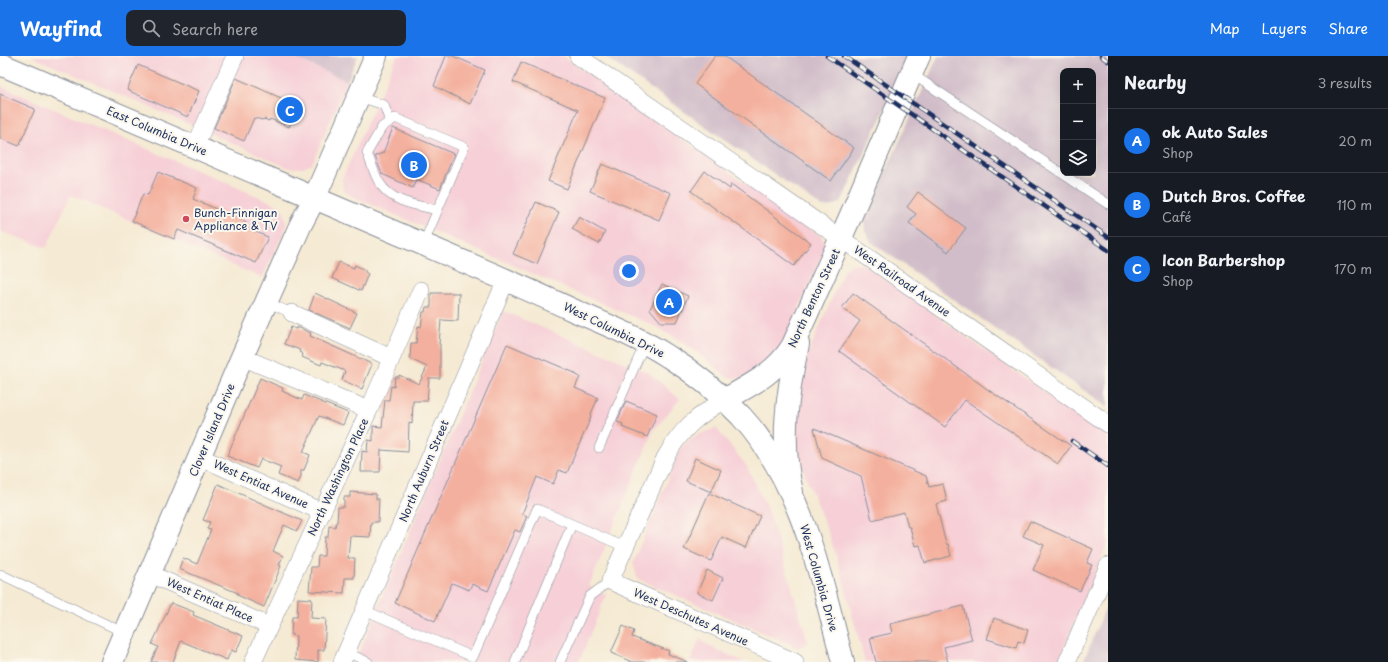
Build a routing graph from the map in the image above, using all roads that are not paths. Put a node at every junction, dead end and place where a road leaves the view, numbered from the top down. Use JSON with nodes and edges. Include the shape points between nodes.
{"nodes":[{"id":1,"x":235,"y":56,"type":"edge"},
{"id":2,"x":376,"y":56,"type":"edge"},
{"id":3,"x":578,"y":56,"type":"edge"},
{"id":4,"x":0,"y":64,"type":"edge"},
{"id":5,"x":915,"y":65,"type":"edge"},
{"id":6,"x":358,"y":97,"type":"junction"},
{"id":7,"x":390,"y":122,"type":"junction"},
{"id":8,"x":195,"y":147,"type":"junction"},
{"id":9,"x":314,"y":199,"type":"junction"},
{"id":10,"x":1108,"y":204,"type":"edge"},
{"id":11,"x":438,"y":210,"type":"junction"},
{"id":12,"x":841,"y":238,"type":"junction"},
{"id":13,"x":423,"y":245,"type":"junction"},
{"id":14,"x":506,"y":280,"type":"junction"},
{"id":15,"x":421,"y":290,"type":"dead end"},
{"id":16,"x":266,"y":302,"type":"junction"},
{"id":17,"x":292,"y":313,"type":"joint"},
{"id":18,"x":800,"y":331,"type":"junction"},
{"id":19,"x":646,"y":344,"type":"junction"},
{"id":20,"x":242,"y":357,"type":"junction"},
{"id":21,"x":391,"y":358,"type":"junction"},
{"id":22,"x":724,"y":400,"type":"junction"},
{"id":23,"x":369,"y":410,"type":"junction"},
{"id":24,"x":1108,"y":424,"type":"edge"},
{"id":25,"x":599,"y":448,"type":"dead end"},
{"id":26,"x":200,"y":457,"type":"junction"},
{"id":27,"x":793,"y":495,"type":"junction"},
{"id":28,"x":322,"y":512,"type":"junction"},
{"id":29,"x":572,"y":524,"type":"junction"},
{"id":30,"x":625,"y":547,"type":"junction"},
{"id":31,"x":1108,"y":566,"type":"edge"},
{"id":32,"x":0,"y":574,"type":"edge"},
{"id":33,"x":150,"y":574,"type":"junction"},
{"id":34,"x":610,"y":581,"type":"junction"},
{"id":35,"x":364,"y":610,"type":"junction"},
{"id":36,"x":270,"y":626,"type":"junction"},
{"id":37,"x":125,"y":633,"type":"junction"},
{"id":38,"x":344,"y":657,"type":"edge"},
{"id":39,"x":471,"y":659,"type":"edge"},
{"id":40,"x":112,"y":662,"type":"edge"},
{"id":41,"x":253,"y":662,"type":"edge"},
{"id":42,"x":368,"y":662,"type":"edge"},
{"id":43,"x":515,"y":662,"type":"edge"},
{"id":44,"x":560,"y":662,"type":"edge"},
{"id":45,"x":795,"y":662,"type":"edge"},
{"id":46,"x":843,"y":662,"type":"edge"},
{"id":47,"x":1067,"y":662,"type":"edge"}],
"edges":[{"from":1,"to":8,"type":"street"},
{"from":2,"to":6,"type":"main road","name":"Clover Island Drive"},
{"from":3,"to":12,"type":"street","name":"West Railroad Avenue"},
{"from":4,"to":8,"type":"main road","name":"East Columbia Drive"},
{"from":5,"to":10,"type":"lane"},
{"from":5,"to":12,"type":"main road","name":"North Benton Street"},
{"from":6,"to":7,"type":"lane","via":[[384,105]]},
{"from":6,"to":9,"type":"main road","name":"Clover Island Drive"},
{"from":7,"to":11,"type":"lane","via":[[382,127],[367,153],[379,183],[392,196],[407,203]]},
{"from":7,"to":11,"type":"lane","via":[[395,118],[464,147]]},
{"from":8,"to":9,"type":"main road","name":"East Columbia Drive"},
{"from":9,"to":13,"type":"main road","name":"West Columbia Drive"},
{"from":9,"to":16,"type":"main road","name":"Clover Island Drive"},
{"from":11,"to":13,"type":"lane"},
{"from":12,"to":18,"type":"main road","name":"North Benton Street"},
{"from":12,"to":24,"type":"street","name":"West Railroad Avenue"},
{"from":13,"to":14,"type":"main road","name":"West Columbia Drive"},
{"from":14,"to":19,"type":"main road","name":"West Columbia Drive"},
{"from":14,"to":35,"type":"street","name":"North Auburn Street"},
{"from":15,"to":21,"type":"street","name":"North Washington Place"},
{"from":16,"to":17,"type":"lane"},
{"from":16,"to":20,"type":"main road","name":"Clover Island Drive"},
{"from":17,"to":21,"type":"street"},
{"from":18,"to":22,"type":"main road","name":"North Benton Street","via":[[789,353],[776,367],[761,379]]},
{"from":18,"to":27,"type":"main road","via":[[786,420],[788,477]]},
{"from":19,"to":22,"type":"main road","name":"West Columbia Drive","via":[[679,363]]},
{"from":19,"to":25,"type":"lane"},
{"from":20,"to":23,"type":"street"},
{"from":20,"to":26,"type":"main road","name":"Clover Island Drive"},
{"from":21,"to":23,"type":"street","name":"North Washington Place"},
{"from":22,"to":27,"type":"main road","name":"West Columbia Drive","via":[[741,416],[766,448]]},
{"from":22,"to":30,"type":"street","name":"North Benton Street","via":[[695,419],[674,443]]},
{"from":23,"to":28,"type":"street","name":"North Washington Place"},
{"from":26,"to":28,"type":"street","name":"West Entiat Avenue"},
{"from":26,"to":33,"type":"main road","name":"Clover Island Drive"},
{"from":27,"to":46,"type":"main road","name":"West Columbia Drive","via":[[814,553]]},
{"from":28,"to":36,"type":"street","name":"North Washington Place"},
{"from":29,"to":30,"type":"lane"},
{"from":29,"to":39,"type":"lane","via":[[537,509]]},
{"from":29,"to":43,"type":"lane"},
{"from":30,"to":34,"type":"street","name":"North Benton Street"},
{"from":31,"to":47,"type":"street"},
{"from":32,"to":37,"type":"lane"},
{"from":33,"to":36,"type":"street","name":"West Entiat Place"},
{"from":33,"to":37,"type":"main road","name":"Clover Island Drive"},
{"from":34,"to":44,"type":"lane","via":[[590,596]]},
{"from":34,"to":45,"type":"street","name":"West Deschutes Avenue"},
{"from":35,"to":38,"type":"street","name":"North Auburn Street"},
{"from":35,"to":39,"type":"lane"},
{"from":36,"to":41,"type":"street","name":"North Washington Place"},
{"from":37,"to":40,"type":"main road","name":"Clover Island Drive"},
{"from":38,"to":42,"type":"lane"}]}
